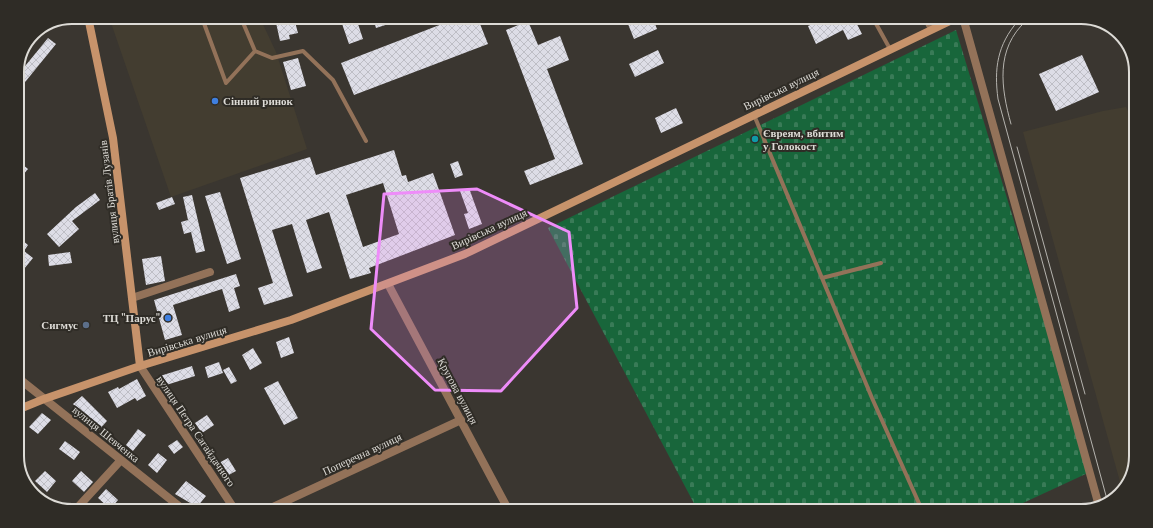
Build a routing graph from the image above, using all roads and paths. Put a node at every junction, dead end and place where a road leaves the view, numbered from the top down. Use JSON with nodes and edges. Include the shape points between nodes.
{"nodes":[{"id":1,"x":90,"y":24,"type":"edge"},
{"id":2,"x":204,"y":24,"type":"edge"},
{"id":3,"x":244,"y":24,"type":"edge"},
{"id":4,"x":876,"y":24,"type":"edge"},
{"id":5,"x":930,"y":24,"type":"edge"},
{"id":6,"x":943,"y":24,"type":"edge"},
{"id":7,"x":965,"y":24,"type":"edge"},
{"id":8,"x":932,"y":29,"type":"junction"},
{"id":9,"x":890,"y":49,"type":"junction"},
{"id":10,"x":255,"y":51,"type":"junction"},
{"id":11,"x":754,"y":114,"type":"junction"},
{"id":12,"x":366,"y":141,"type":"dead end"},
{"id":13,"x":880,"y":263,"type":"dead end"},
{"id":14,"x":210,"y":272,"type":"dead end"},
{"id":15,"x":822,"y":278,"type":"junction"},
{"id":16,"x":388,"y":284,"type":"junction"},
{"id":17,"x":132,"y":298,"type":"junction"},
{"id":18,"x":140,"y":366,"type":"junction"},
{"id":19,"x":24,"y":383,"type":"edge"},
{"id":20,"x":44,"y":399,"type":"junction"},
{"id":21,"x":24,"y":407,"type":"edge"},
{"id":22,"x":461,"y":420,"type":"junction"},
{"id":23,"x":121,"y":460,"type":"junction"},
{"id":24,"x":1097,"y":501,"type":"edge"},
{"id":25,"x":81,"y":504,"type":"edge"},
{"id":26,"x":176,"y":504,"type":"edge"},
{"id":27,"x":230,"y":504,"type":"edge"},
{"id":28,"x":280,"y":504,"type":"edge"},
{"id":29,"x":505,"y":504,"type":"edge"},
{"id":30,"x":919,"y":504,"type":"edge"}],
"edges":[{"from":1,"to":17,"type":"main road","name":"вулиця Братів Лузанів","via":[[114,138]]},
{"from":2,"to":10,"type":"lane","via":[[226,82]]},
{"from":3,"to":10,"type":"lane"},
{"from":4,"to":9,"type":"lane"},
{"from":5,"to":8,"type":"street"},
{"from":6,"to":8,"type":"main road","name":"Вирівська вулиця"},
{"from":7,"to":24,"type":"street"},
{"from":8,"to":9,"type":"main road","name":"Вирівська вулиця"},
{"from":9,"to":11,"type":"main road","name":"Вирівська вулиця"},
{"from":10,"to":12,"type":"lane","via":[[272,58],[303,51],[332,80]]},
{"from":11,"to":15,"type":"lane"},
{"from":11,"to":16,"type":"main road","name":"Вирівська вулиця","via":[[465,254]]},
{"from":13,"to":15,"type":"lane"},
{"from":14,"to":17,"type":"street"},
{"from":15,"to":30,"type":"lane"},
{"from":16,"to":18,"type":"main road","name":"Вирівська вулиця","via":[[291,320]]},
{"from":16,"to":22,"type":"street","name":"Кругова вулиця"},
{"from":17,"to":18,"type":"main road","name":"вулиця Братів Лузанів"},
{"from":18,"to":20,"type":"main road","name":"Вирівська вулиця"},
{"from":18,"to":27,"type":"street","name":"вулиця Петра Сагайдачного"},
{"from":19,"to":20,"type":"street","name":"вулиця Шевченка"},
{"from":20,"to":21,"type":"main road","name":"Вирівська вулиця"},
{"from":20,"to":23,"type":"street","name":"вулиця Шевченка"},
{"from":22,"to":28,"type":"street","name":"Поперечна вулиця"},
{"from":22,"to":29,"type":"street","name":"Кругова вулиця"},
{"from":23,"to":25,"type":"street"},
{"from":23,"to":26,"type":"street","name":"вулиця Шевченка"}]}
